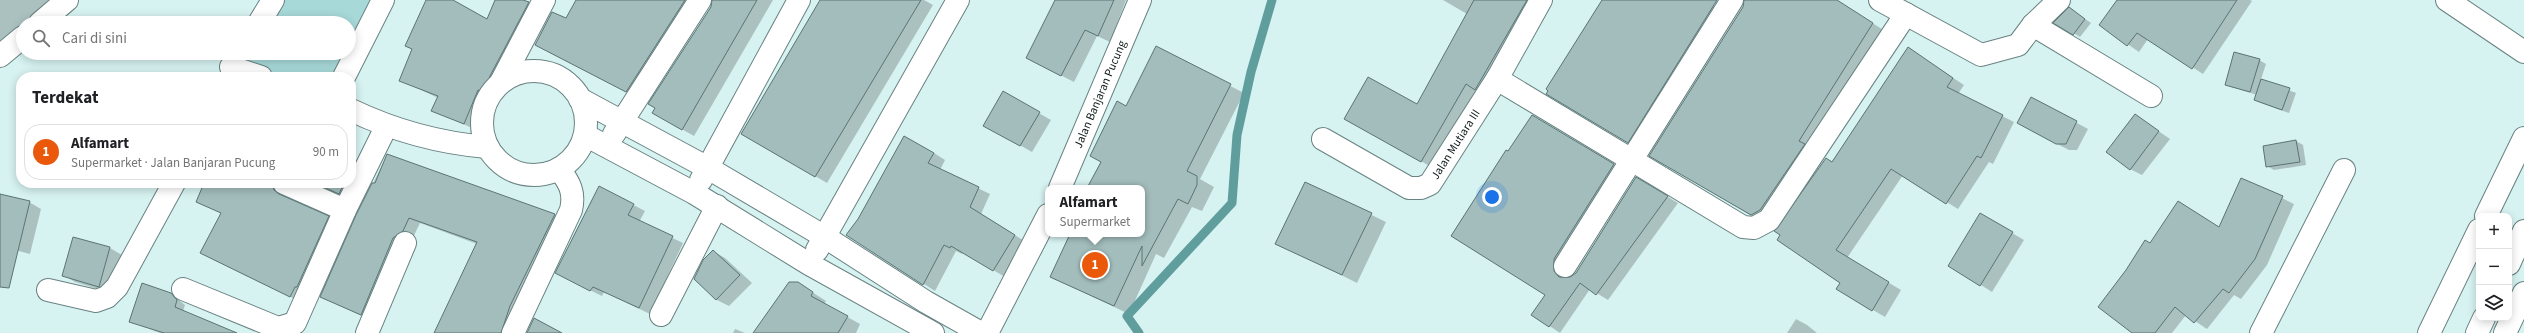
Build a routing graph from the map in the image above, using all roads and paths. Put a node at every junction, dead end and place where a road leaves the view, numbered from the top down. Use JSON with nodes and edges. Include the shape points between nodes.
{"nodes":[{"id":1,"x":67,"y":0,"type":"edge"},
{"id":2,"x":273,"y":0,"type":"edge"},
{"id":3,"x":383,"y":0,"type":"edge"},
{"id":4,"x":544,"y":0,"type":"edge"},
{"id":5,"x":700,"y":0,"type":"edge"},
{"id":6,"x":799,"y":0,"type":"edge"},
{"id":7,"x":958,"y":0,"type":"edge"},
{"id":8,"x":1140,"y":0,"type":"edge"},
{"id":9,"x":1541,"y":0,"type":"edge"},
{"id":10,"x":1732,"y":0,"type":"edge"},
{"id":11,"x":1880,"y":0,"type":"edge"},
{"id":12,"x":2058,"y":0,"type":"edge"},
{"id":13,"x":2447,"y":0,"type":"edge"},
{"id":14,"x":1906,"y":14,"type":"junction"},
{"id":15,"x":48,"y":16,"type":"edge"},
{"id":16,"x":263,"y":16,"type":"edge"},
{"id":17,"x":2033,"y":25,"type":"junction"},
{"id":18,"x":16,"y":43,"type":"edge"},
{"id":19,"x":2524,"y":52,"type":"edge"},
{"id":20,"x":356,"y":53,"type":"edge"},
{"id":21,"x":0,"y":56,"type":"edge"},
{"id":22,"x":353,"y":60,"type":"edge"},
{"id":23,"x":231,"y":66,"type":"edge"},
{"id":24,"x":247,"y":72,"type":"edge"},
{"id":25,"x":347,"y":72,"type":"edge"},
{"id":26,"x":1497,"y":78,"type":"junction"},
{"id":27,"x":501,"y":82,"type":"junction"},
{"id":28,"x":2151,"y":96,"type":"dead end"},
{"id":29,"x":580,"y":99,"type":"junction"},
{"id":30,"x":356,"y":112,"type":"edge"},
{"id":31,"x":620,"y":122,"type":"junction"},
{"id":32,"x":386,"y":127,"type":"junction"},
{"id":33,"x":585,"y":135,"type":"junction"},
{"id":34,"x":2524,"y":138,"type":"edge"},
{"id":35,"x":1322,"y":139,"type":"dead end"},
{"id":36,"x":608,"y":145,"type":"junction"},
{"id":37,"x":487,"y":147,"type":"junction"},
{"id":38,"x":1632,"y":162,"type":"junction"},
{"id":39,"x":708,"y":168,"type":"junction"},
{"id":40,"x":559,"y":169,"type":"junction"},
{"id":41,"x":2344,"y":170,"type":"dead end"},
{"id":42,"x":1061,"y":185,"type":"edge"},
{"id":43,"x":171,"y":188,"type":"edge"},
{"id":44,"x":295,"y":188,"type":"edge"},
{"id":45,"x":356,"y":188,"type":"edge"},
{"id":46,"x":356,"y":188,"type":"edge"},
{"id":47,"x":694,"y":193,"type":"junction"},
{"id":48,"x":717,"y":206,"type":"junction"},
{"id":49,"x":345,"y":210,"type":"junction"},
{"id":50,"x":2487,"y":213,"type":"edge"},
{"id":51,"x":1045,"y":221,"type":"edge"},
{"id":52,"x":2524,"y":231,"type":"edge"},
{"id":53,"x":2476,"y":236,"type":"edge"},
{"id":54,"x":824,"y":237,"type":"junction"},
{"id":55,"x":405,"y":243,"type":"dead end"},
{"id":56,"x":2512,"y":257,"type":"edge"},
{"id":57,"x":809,"y":264,"type":"junction"},
{"id":58,"x":1565,"y":266,"type":"dead end"},
{"id":59,"x":183,"y":288,"type":"dead end"},
{"id":60,"x":48,"y":290,"type":"dead end"},
{"id":61,"x":2524,"y":293,"type":"edge"},
{"id":62,"x":661,"y":315,"type":"dead end"},
{"id":63,"x":2483,"y":321,"type":"edge"},
{"id":64,"x":367,"y":333,"type":"edge"},
{"id":65,"x":513,"y":333,"type":"edge"},
{"id":66,"x":933,"y":333,"type":"edge"},
{"id":67,"x":981,"y":333,"type":"edge"},
{"id":68,"x":987,"y":333,"type":"edge"},
{"id":69,"x":2261,"y":333,"type":"edge"},
{"id":70,"x":2429,"y":333,"type":"edge"},
{"id":71,"x":2477,"y":333,"type":"edge"},
{"id":72,"x":2505,"y":333,"type":"edge"}],
"edges":[{"from":1,"to":15,"type":"street"},
{"from":2,"to":16,"type":"street"},
{"from":3,"to":20,"type":"street"},
{"from":4,"to":27,"type":"street"},
{"from":5,"to":31,"type":"street"},
{"from":6,"to":39,"type":"street"},
{"from":7,"to":54,"type":"street"},
{"from":8,"to":42,"type":"street","name":"Jalan Banjaran Pucung"},
{"from":9,"to":26,"type":"street","name":"Jalan Mutiara III"},
{"from":10,"to":38,"type":"street"},
{"from":11,"to":14,"type":"street"},
{"from":12,"to":17,"type":"street"},
{"from":13,"to":19,"type":"street"},
{"from":14,"to":17,"type":"street","via":[[1981,55],[2018,45]]},
{"from":14,"to":38,"type":"street","via":[[1769,220],[1754,228],[1743,227]]},
{"from":17,"to":28,"type":"street"},
{"from":18,"to":21,"type":"street"},
{"from":22,"to":25,"type":"street"},
{"from":23,"to":24,"type":"street"},
{"from":26,"to":35,"type":"street","name":"Jalan Mutiara III","via":[[1430,184],[1421,188],[1409,188],[1394,182]]},
{"from":26,"to":38,"type":"street"},
{"from":27,"to":29,"type":"street","via":[[517,73],[542,72],[554,75],[569,85]]},
{"from":27,"to":37,"type":"street","via":[[489,96],[482,112],[481,130]]},
{"from":29,"to":31,"type":"street"},
{"from":29,"to":33,"type":"street","via":[[586,116]]},
{"from":30,"to":32,"type":"street"},
{"from":31,"to":36,"type":"street"},
{"from":31,"to":39,"type":"street"},
{"from":32,"to":37,"type":"street","via":[[448,144]]},
{"from":32,"to":45,"type":"street"},
{"from":33,"to":36,"type":"street"},
{"from":33,"to":40,"type":"street","via":[[576,154]]},
{"from":34,"to":50,"type":"street"},
{"from":36,"to":47,"type":"street"},
{"from":37,"to":40,"type":"street","via":[[497,161],[516,172],[544,175]]},
{"from":38,"to":58,"type":"street"},
{"from":39,"to":47,"type":"street"},
{"from":39,"to":54,"type":"street"},
{"from":40,"to":65,"type":"street","via":[[568,180],[574,196],[572,210]]},
{"from":41,"to":69,"type":"street"},
{"from":43,"to":60,"type":"street","via":[[117,287],[106,298],[96,301]]},
{"from":44,"to":49,"type":"street"},
{"from":46,"to":49,"type":"street"},
{"from":47,"to":48,"type":"street"},
{"from":48,"to":57,"type":"street"},
{"from":48,"to":62,"type":"street"},
{"from":49,"to":59,"type":"street","via":[[295,323],[278,328]]},
{"from":51,"to":68,"type":"street"},
{"from":52,"to":56,"type":"street"},
{"from":53,"to":70,"type":"street"},
{"from":54,"to":57,"type":"street"},
{"from":54,"to":67,"type":"street","via":[[926,302]]},
{"from":55,"to":64,"type":"street"},
{"from":57,"to":66,"type":"street"},
{"from":61,"to":72,"type":"street"},
{"from":63,"to":71,"type":"street"}]}
